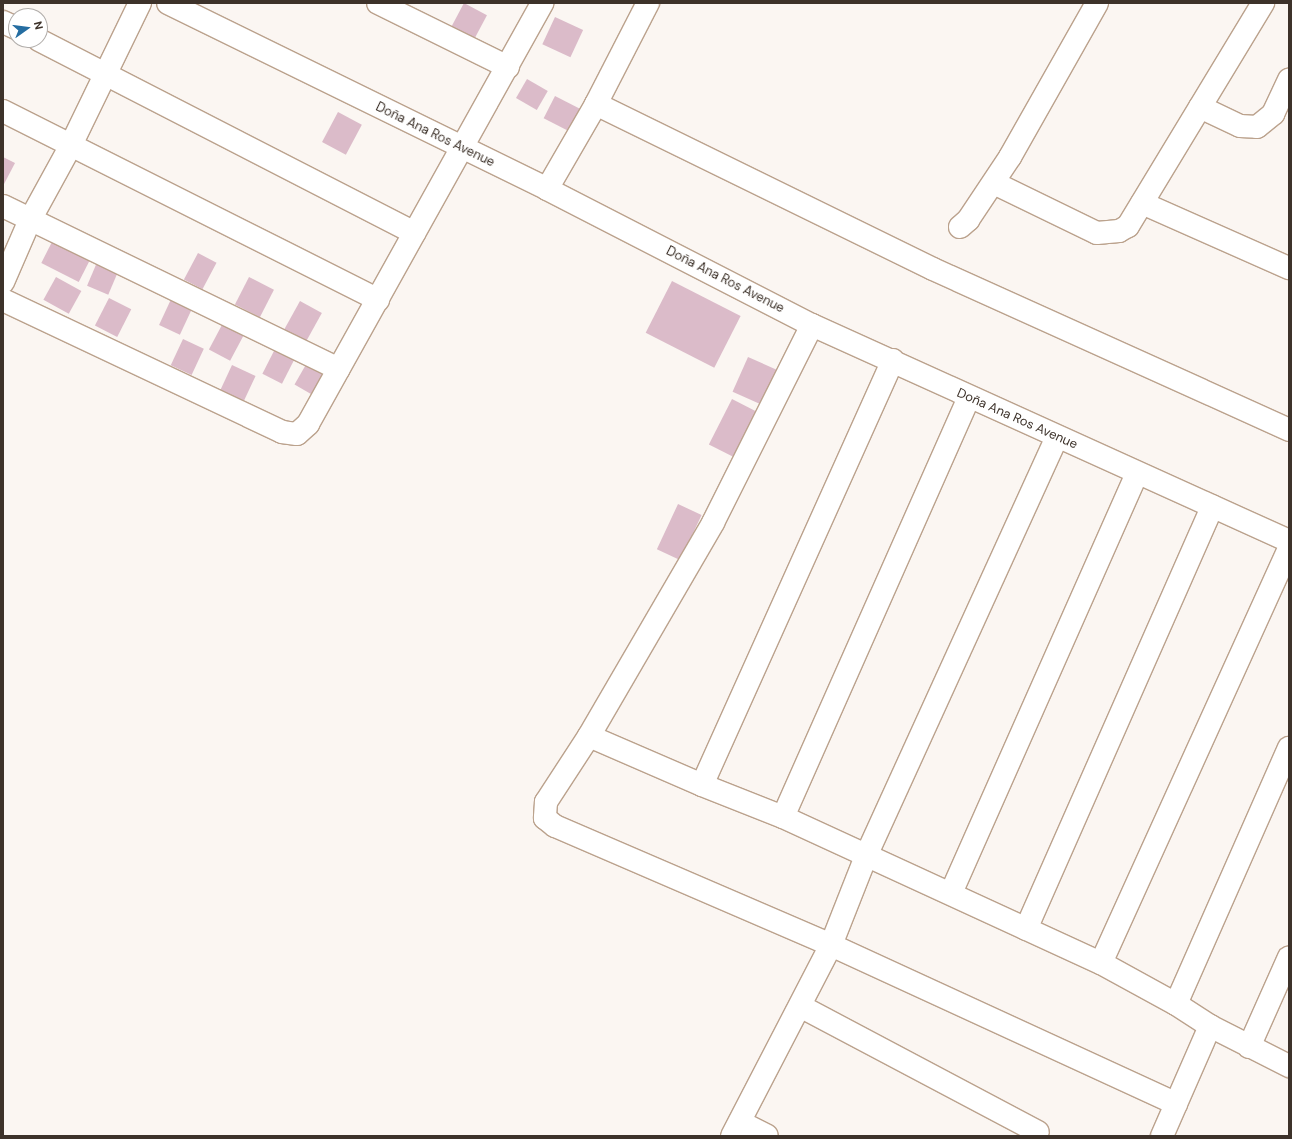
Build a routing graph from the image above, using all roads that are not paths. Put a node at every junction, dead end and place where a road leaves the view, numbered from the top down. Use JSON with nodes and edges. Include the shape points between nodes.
{"nodes":[{"id":1,"x":140,"y":3,"type":"edge"},
{"id":2,"x":168,"y":3,"type":"edge"},
{"id":3,"x":378,"y":3,"type":"edge"},
{"id":4,"x":542,"y":3,"type":"edge"},
{"id":5,"x":648,"y":3,"type":"edge"},
{"id":6,"x":1097,"y":3,"type":"edge"},
{"id":7,"x":1263,"y":3,"type":"edge"},
{"id":8,"x":48,"y":44,"type":"edge"},
{"id":9,"x":508,"y":67,"type":"junction"},
{"id":10,"x":106,"y":73,"type":"junction"},
{"id":11,"x":1289,"y":80,"type":"edge"},
{"id":12,"x":596,"y":104,"type":"junction"},
{"id":13,"x":1200,"y":107,"type":"junction"},
{"id":14,"x":3,"y":111,"type":"edge"},
{"id":15,"x":71,"y":144,"type":"junction"},
{"id":16,"x":462,"y":148,"type":"junction"},
{"id":17,"x":994,"y":183,"type":"junction"},
{"id":18,"x":547,"y":189,"type":"junction"},
{"id":19,"x":1142,"y":202,"type":"junction"},
{"id":20,"x":3,"y":206,"type":"edge"},
{"id":21,"x":30,"y":220,"type":"junction"},
{"id":22,"x":960,"y":227,"type":"dead end"},
{"id":23,"x":414,"y":233,"type":"junction"},
{"id":24,"x":1289,"y":268,"type":"edge"},
{"id":25,"x":3,"y":282,"type":"edge"},
{"id":26,"x":3,"y":300,"type":"edge"},
{"id":27,"x":378,"y":300,"type":"junction"},
{"id":28,"x":812,"y":325,"type":"junction"},
{"id":29,"x":893,"y":360,"type":"junction"},
{"id":30,"x":339,"y":369,"type":"junction"},
{"id":31,"x":969,"y":397,"type":"junction"},
{"id":32,"x":1289,"y":430,"type":"edge"},
{"id":33,"x":1057,"y":437,"type":"junction"},
{"id":34,"x":1137,"y":473,"type":"junction"},
{"id":35,"x":1213,"y":506,"type":"junction"},
{"id":36,"x":1289,"y":541,"type":"edge"},
{"id":37,"x":1289,"y":548,"type":"edge"},
{"id":38,"x":589,"y":736,"type":"junction"},
{"id":39,"x":1289,"y":748,"type":"edge"},
{"id":40,"x":702,"y":785,"type":"junction"},
{"id":41,"x":783,"y":817,"type":"junction"},
{"id":42,"x":866,"y":856,"type":"junction"},
{"id":43,"x":951,"y":893,"type":"junction"},
{"id":44,"x":1026,"y":929,"type":"junction"},
{"id":45,"x":831,"y":945,"type":"junction"},
{"id":46,"x":1289,"y":957,"type":"edge"},
{"id":47,"x":1101,"y":963,"type":"junction"},
{"id":48,"x":1176,"y":1004,"type":"junction"},
{"id":49,"x":800,"y":1006,"type":"junction"},
{"id":50,"x":1210,"y":1026,"type":"junction"},
{"id":51,"x":1249,"y":1047,"type":"junction"},
{"id":52,"x":1289,"y":1066,"type":"edge"},
{"id":53,"x":1176,"y":1104,"type":"junction"},
{"id":54,"x":736,"y":1129,"type":"edge"},
{"id":55,"x":1038,"y":1132,"type":"dead end"},
{"id":56,"x":767,"y":1136,"type":"edge"},
{"id":57,"x":1162,"y":1136,"type":"edge"}],
"edges":[{"from":1,"to":10,"type":"street"},
{"from":2,"to":16,"type":"street","name":"Doña Ana Ros Avenue"},
{"from":3,"to":9,"type":"street"},
{"from":4,"to":9,"type":"street"},
{"from":5,"to":12,"type":"street"},
{"from":6,"to":17,"type":"street"},
{"from":7,"to":13,"type":"street"},
{"from":8,"to":10,"type":"street"},
{"from":9,"to":16,"type":"street"},
{"from":10,"to":15,"type":"street"},
{"from":10,"to":23,"type":"street"},
{"from":11,"to":13,"type":"street","via":[[1273,114],[1257,127],[1240,126]]},
{"from":12,"to":18,"type":"street"},
{"from":12,"to":32,"type":"street","via":[[933,269]]},
{"from":13,"to":19,"type":"street"},
{"from":14,"to":15,"type":"street"},
{"from":15,"to":21,"type":"street"},
{"from":15,"to":27,"type":"street"},
{"from":16,"to":18,"type":"street","name":"Doña Ana Ros Avenue"},
{"from":16,"to":23,"type":"street"},
{"from":17,"to":19,"type":"street","via":[[1097,234],[1120,232],[1128,226]]},
{"from":17,"to":22,"type":"street","via":[[968,220]]},
{"from":18,"to":28,"type":"street","name":"Doña Ana Ros Avenue"},
{"from":19,"to":24,"type":"street"},
{"from":20,"to":21,"type":"street"},
{"from":21,"to":25,"type":"street"},
{"from":21,"to":30,"type":"street"},
{"from":23,"to":27,"type":"street"},
{"from":26,"to":30,"type":"street","via":[[282,432],[297,434],[308,424]]},
{"from":27,"to":30,"type":"street"},
{"from":28,"to":29,"type":"street","name":"Doña Ana Ros Avenue"},
{"from":28,"to":38,"type":"street","via":[[713,523]]},
{"from":29,"to":31,"type":"street","name":"Doña Ana Ros Avenue"},
{"from":29,"to":40,"type":"street"},
{"from":31,"to":33,"type":"street","name":"Doña Ana Ros Avenue"},
{"from":31,"to":41,"type":"street"},
{"from":33,"to":34,"type":"street","name":"Doña Ana Ros Avenue"},
{"from":33,"to":42,"type":"street"},
{"from":34,"to":35,"type":"street","name":"Doña Ana Ros Avenue"},
{"from":34,"to":43,"type":"street"},
{"from":35,"to":36,"type":"street","name":"Doña Ana Ros Avenue"},
{"from":35,"to":44,"type":"street"},
{"from":37,"to":47,"type":"street"},
{"from":38,"to":40,"type":"street"},
{"from":38,"to":45,"type":"street","via":[[546,802],[545,818],[555,826]]},
{"from":39,"to":48,"type":"street"},
{"from":40,"to":41,"type":"street"},
{"from":41,"to":42,"type":"street"},
{"from":42,"to":43,"type":"street"},
{"from":42,"to":45,"type":"street"},
{"from":43,"to":44,"type":"street"},
{"from":44,"to":47,"type":"street"},
{"from":45,"to":49,"type":"street"},
{"from":45,"to":53,"type":"street"},
{"from":46,"to":51,"type":"street"},
{"from":47,"to":48,"type":"street"},
{"from":48,"to":50,"type":"street"},
{"from":49,"to":54,"type":"street"},
{"from":49,"to":55,"type":"street"},
{"from":50,"to":51,"type":"street"},
{"from":50,"to":53,"type":"street"},
{"from":51,"to":52,"type":"street"},
{"from":53,"to":57,"type":"street"},
{"from":54,"to":56,"type":"street"}]}
